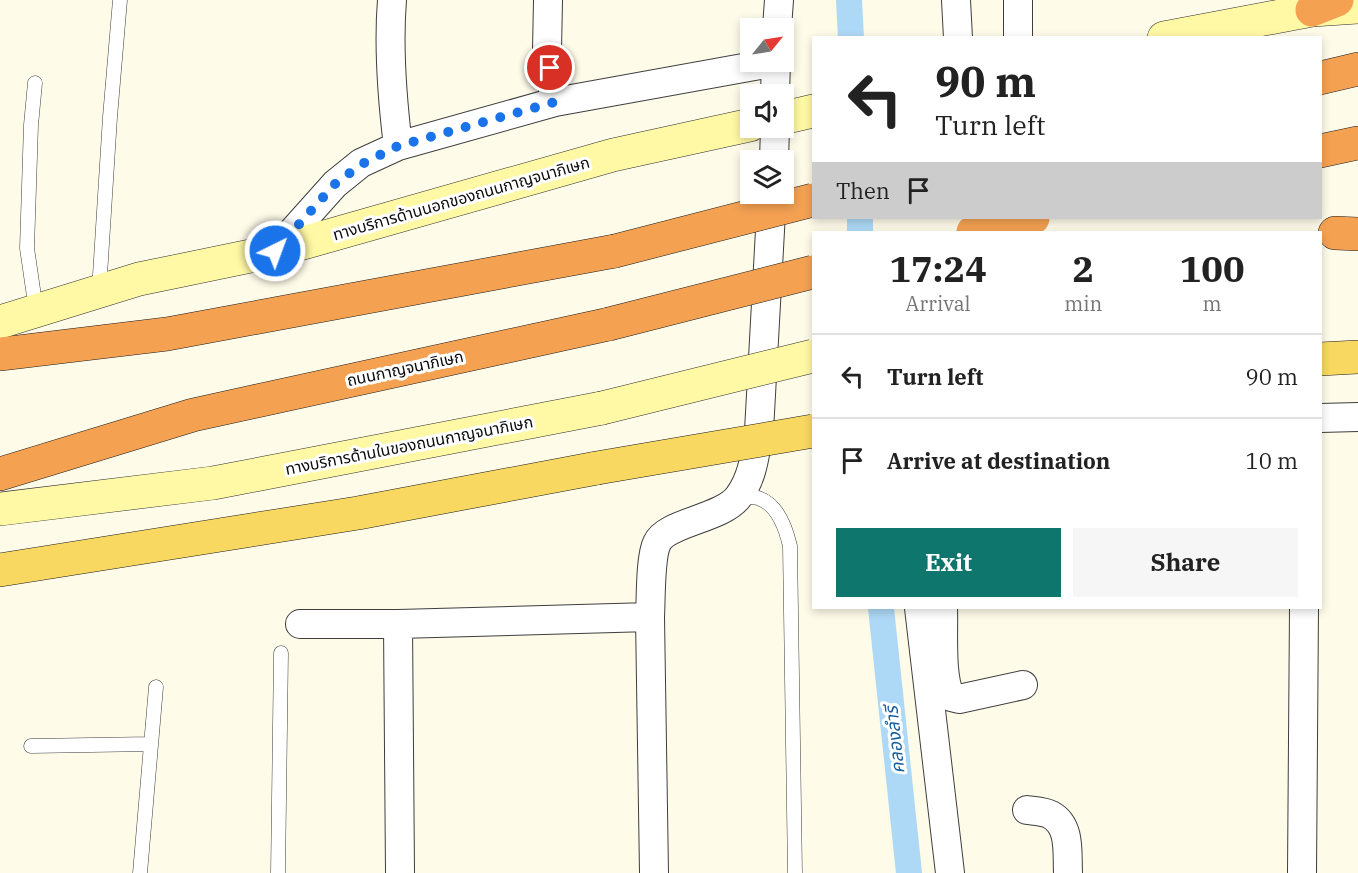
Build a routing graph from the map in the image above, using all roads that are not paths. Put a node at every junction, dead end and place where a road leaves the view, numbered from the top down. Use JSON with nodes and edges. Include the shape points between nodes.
{"nodes":[{"id":1,"x":120,"y":0,"type":"edge"},
{"id":2,"x":392,"y":0,"type":"edge"},
{"id":3,"x":548,"y":0,"type":"edge"},
{"id":4,"x":956,"y":0,"type":"edge"},
{"id":5,"x":1018,"y":0,"type":"edge"},
{"id":6,"x":1324,"y":5,"type":"edge"},
{"id":7,"x":1358,"y":7,"type":"edge"},
{"id":8,"x":958,"y":36,"type":"edge"},
{"id":9,"x":1018,"y":36,"type":"edge"},
{"id":10,"x":1174,"y":36,"type":"edge"},
{"id":11,"x":740,"y":69,"type":"edge"},
{"id":12,"x":1358,"y":69,"type":"edge"},
{"id":13,"x":1322,"y":78,"type":"edge"},
{"id":14,"x":35,"y":84,"type":"dead end"},
{"id":15,"x":555,"y":102,"type":"junction"},
{"id":16,"x":812,"y":111,"type":"edge"},
{"id":17,"x":794,"y":115,"type":"edge"},
{"id":18,"x":740,"y":127,"type":"edge"},
{"id":19,"x":1358,"y":143,"type":"edge"},
{"id":20,"x":398,"y":146,"type":"junction"},
{"id":21,"x":1322,"y":151,"type":"edge"},
{"id":22,"x":812,"y":200,"type":"edge"},
{"id":23,"x":771,"y":204,"type":"edge"},
{"id":24,"x":1029,"y":219,"type":"edge"},
{"id":25,"x":977,"y":231,"type":"edge"},
{"id":26,"x":275,"y":251,"type":"junction"},
{"id":27,"x":812,"y":272,"type":"edge"},
{"id":28,"x":99,"y":292,"type":"junction"},
{"id":29,"x":36,"y":310,"type":"junction"},
{"id":30,"x":0,"y":322,"type":"edge"},
{"id":31,"x":0,"y":354,"type":"edge"},
{"id":32,"x":812,"y":356,"type":"edge"},
{"id":33,"x":1358,"y":417,"type":"edge"},
{"id":34,"x":1322,"y":418,"type":"edge"},
{"id":35,"x":812,"y":431,"type":"edge"},
{"id":36,"x":0,"y":474,"type":"edge"},
{"id":37,"x":738,"y":498,"type":"junction"},
{"id":38,"x":0,"y":509,"type":"edge"},
{"id":39,"x":0,"y":570,"type":"edge"},
{"id":40,"x":919,"y":609,"type":"edge"},
{"id":41,"x":943,"y":609,"type":"edge"},
{"id":42,"x":1304,"y":609,"type":"edge"},
{"id":43,"x":650,"y":616,"type":"junction"},
{"id":44,"x":300,"y":624,"type":"dead end"},
{"id":45,"x":398,"y":624,"type":"junction"},
{"id":46,"x":281,"y":653,"type":"dead end"},
{"id":47,"x":1023,"y":685,"type":"dead end"},
{"id":48,"x":156,"y":687,"type":"dead end"},
{"id":49,"x":151,"y":744,"type":"junction"},
{"id":50,"x":31,"y":746,"type":"dead end"},
{"id":51,"x":1027,"y":810,"type":"dead end"},
{"id":52,"x":140,"y":873,"type":"edge"},
{"id":53,"x":278,"y":873,"type":"edge"},
{"id":54,"x":400,"y":873,"type":"edge"},
{"id":55,"x":654,"y":873,"type":"edge"},
{"id":56,"x":795,"y":873,"type":"edge"},
{"id":57,"x":950,"y":873,"type":"edge"},
{"id":58,"x":1068,"y":873,"type":"edge"},
{"id":59,"x":1302,"y":873,"type":"edge"}],
"edges":[{"from":1,"to":28,"type":"lane"},
{"from":2,"to":20,"type":"street","via":[[391,93]]},
{"from":3,"to":15,"type":"street","via":[[547,50]]},
{"from":4,"to":8,"type":"street"},
{"from":5,"to":9,"type":"street"},
{"from":6,"to":7,"type":"main road"},
{"from":6,"to":10,"type":"main road"},
{"from":11,"to":15,"type":"street"},
{"from":12,"to":13,"type":"highway"},
{"from":14,"to":29,"type":"lane","via":[[27,248]]},
{"from":15,"to":20,"type":"street"},
{"from":16,"to":17,"type":"main road"},
{"from":18,"to":26,"type":"main road","name":"ทางบริการด้านนอกของถนนกาญจนาภิเษก","via":[[613,155]]},
{"from":19,"to":21,"type":"highway"},
{"from":20,"to":26,"type":"street","via":[[362,164],[335,184]]},
{"from":22,"to":31,"type":"highway","bridge":true,"via":[[615,250],[167,334]]},
{"from":23,"to":37,"type":"street","via":[[759,431],[753,470]]},
{"from":24,"to":25,"type":"highway","bridge":true},
{"from":26,"to":28,"type":"main road","name":"ทางบริการด้านนอกของถนนกาญจนาภิเษก","via":[[138,279]]},
{"from":27,"to":36,"type":"highway","name":"ถนนกาญจนาภิเษก","bridge":true,"via":[[609,324],[193,415]]},
{"from":28,"to":29,"type":"main road","name":"ทางบริการด้านนอกของถนนกาญจนาภิเษก"},
{"from":29,"to":30,"type":"main road","name":"ทางบริการด้านนอกของถนนกาญจนาภิเษก"},
{"from":32,"to":38,"type":"main road","name":"ทางบริการด้านในของถนนกาญจนาภิเษก","bridge":true,"via":[[602,408],[213,483]]},
{"from":33,"to":34,"type":"street"},
{"from":35,"to":39,"type":"main road","bridge":true,"via":[[358,513]]},
{"from":37,"to":43,"type":"street","via":[[719,511],[669,531],[657,543]]},
{"from":37,"to":56,"type":"lane","via":[[758,497],[772,506],[786,528],[790,546]]},
{"from":40,"to":57,"type":"street"},
{"from":41,"to":47,"type":"street","via":[[945,676],[951,697],[959,699]]},
{"from":42,"to":59,"type":"street"},
{"from":43,"to":45,"type":"street"},
{"from":43,"to":55,"type":"street"},
{"from":44,"to":45,"type":"street"},
{"from":45,"to":54,"type":"street"},
{"from":46,"to":53,"type":"lane"},
{"from":48,"to":49,"type":"lane"},
{"from":49,"to":50,"type":"lane"},
{"from":49,"to":52,"type":"lane"},
{"from":51,"to":58,"type":"street","via":[[1049,813],[1059,821],[1066,834]]}]}
